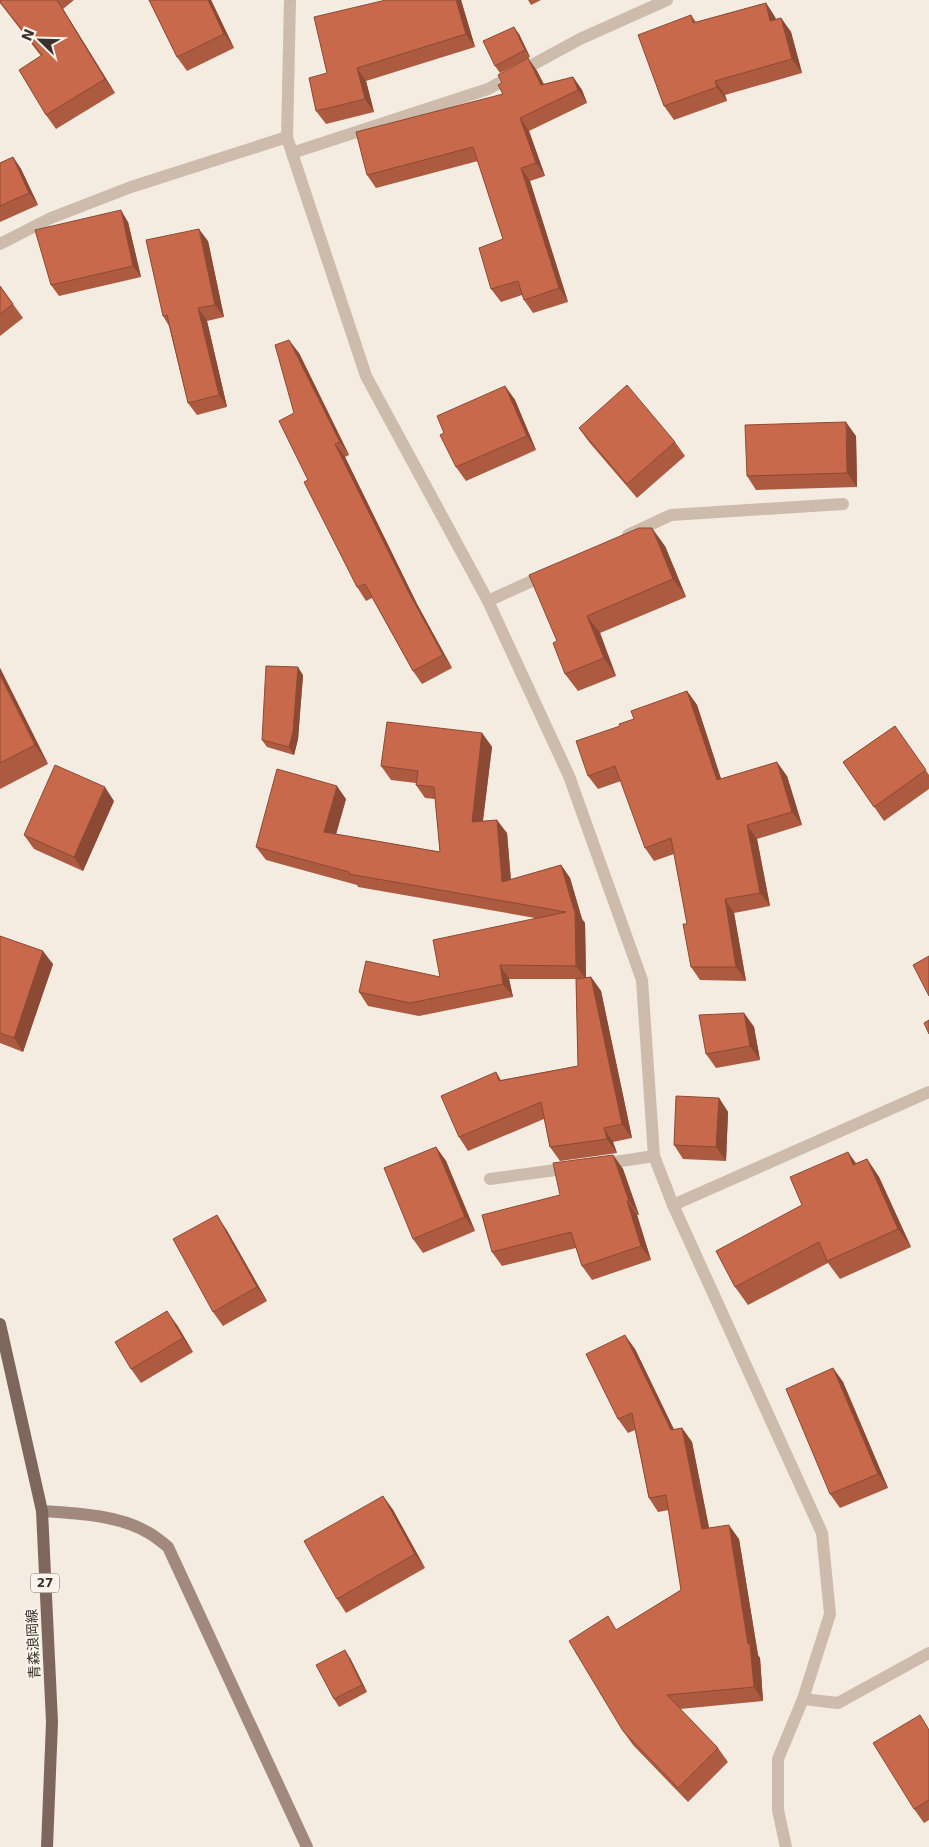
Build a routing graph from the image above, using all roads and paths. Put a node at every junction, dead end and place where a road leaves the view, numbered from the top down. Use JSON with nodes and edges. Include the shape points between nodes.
{"nodes":[{"id":1,"x":290,"y":0,"type":"edge"},
{"id":2,"x":667,"y":0,"type":"edge"},
{"id":3,"x":287,"y":137,"type":"junction"},
{"id":4,"x":292,"y":153,"type":"junction"},
{"id":5,"x":0,"y":244,"type":"edge"},
{"id":6,"x":843,"y":504,"type":"dead end"},
{"id":7,"x":619,"y":540,"type":"edge"},
{"id":8,"x":558,"y":568,"type":"edge"},
{"id":9,"x":488,"y":601,"type":"junction"},
{"id":10,"x":929,"y":1092,"type":"edge"},
{"id":11,"x":654,"y":1156,"type":"junction"},
{"id":12,"x":490,"y":1179,"type":"dead end"},
{"id":13,"x":673,"y":1205,"type":"junction"},
{"id":14,"x":0,"y":1324,"type":"edge"},
{"id":15,"x":42,"y":1511,"type":"junction"},
{"id":16,"x":929,"y":1653,"type":"edge"},
{"id":17,"x":803,"y":1699,"type":"junction"},
{"id":18,"x":47,"y":1847,"type":"edge"},
{"id":19,"x":307,"y":1847,"type":"edge"},
{"id":20,"x":786,"y":1847,"type":"edge"}],
"edges":[{"from":1,"to":3,"type":"street"},
{"from":2,"to":4,"type":"street","via":[[580,39],[488,89]]},
{"from":3,"to":4,"type":"street"},
{"from":3,"to":5,"type":"street","via":[[131,187],[51,218]]},
{"from":4,"to":9,"type":"street","via":[[366,376]]},
{"from":6,"to":7,"type":"street","via":[[671,515]]},
{"from":8,"to":9,"type":"street"},
{"from":9,"to":11,"type":"street","via":[[569,776],[642,980]]},
{"from":10,"to":13,"type":"street"},
{"from":11,"to":12,"type":"street"},
{"from":11,"to":13,"type":"street"},
{"from":13,"to":17,"type":"street","via":[[822,1533],[830,1614]]},
{"from":14,"to":15,"type":"main road","name":"青森浪岡線","number":"27"},
{"from":15,"to":18,"type":"main road","name":"青森浪岡線","number":"27","via":[[52,1722]]},
{"from":15,"to":19,"type":"street","via":[[83,1513],[125,1523],[148,1532],[168,1547]]},
{"from":16,"to":17,"type":"street","via":[[838,1703]]},
{"from":17,"to":20,"type":"street","via":[[778,1759],[778,1810]]}]}
